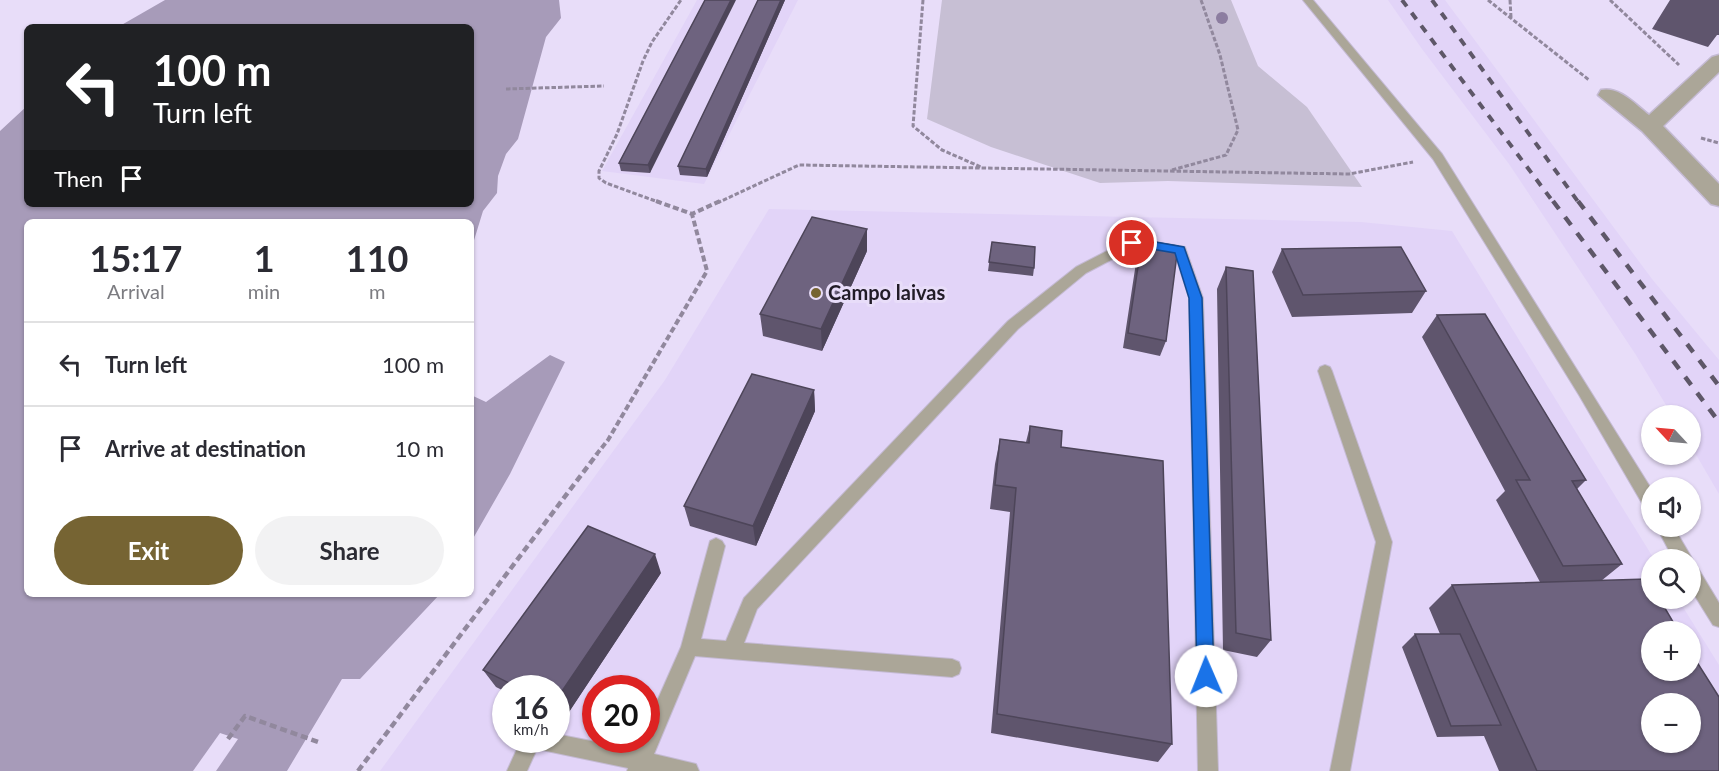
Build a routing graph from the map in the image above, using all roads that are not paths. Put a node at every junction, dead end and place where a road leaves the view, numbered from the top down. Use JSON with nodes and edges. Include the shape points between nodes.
{"nodes":[{"id":1,"x":1308,"y":0,"type":"edge"},
{"id":2,"x":1719,"y":61,"type":"edge"},
{"id":3,"x":1609,"y":95,"type":"road end"},
{"id":4,"x":1650,"y":126,"type":"junction"},
{"id":5,"x":1719,"y":198,"type":"edge"},
{"id":6,"x":1325,"y":371,"type":"dead end"},
{"id":7,"x":1641,"y":487,"type":"edge"},
{"id":8,"x":716,"y":546,"type":"dead end"},
{"id":9,"x":1701,"y":589,"type":"edge"},
{"id":10,"x":1719,"y":619,"type":"edge"},
{"id":11,"x":690,"y":647,"type":"junction"},
{"id":12,"x":732,"y":649,"type":"junction"},
{"id":13,"x":952,"y":668,"type":"dead end"},
{"id":14,"x":570,"y":748,"type":"edge"},
{"id":15,"x":525,"y":753,"type":"edge"},
{"id":16,"x":638,"y":766,"type":"edge"},
{"id":17,"x":517,"y":771,"type":"edge"},
{"id":18,"x":689,"y":771,"type":"edge"},
{"id":19,"x":1208,"y":771,"type":"edge"},
{"id":20,"x":1340,"y":771,"type":"edge"}],
"edges":[{"from":1,"to":7,"type":"lane","via":[[1438,157]]},
{"from":2,"to":4,"type":"street"},
{"from":3,"to":4,"type":"street"},
{"from":4,"to":5,"type":"street"},
{"from":6,"to":20,"type":"lane","via":[[1384,542]]},
{"from":8,"to":11,"type":"lane"},
{"from":9,"to":10,"type":"lane"},
{"from":11,"to":12,"type":"lane"},
{"from":11,"to":16,"type":"lane"},
{"from":12,"to":13,"type":"lane"},
{"from":12,"to":19,"type":"lane","via":[[750,604],[1013,325],[1081,270],[1132,243],[1180,250],[1196,298]]},
{"from":14,"to":16,"type":"lane"},
{"from":15,"to":17,"type":"lane"},
{"from":16,"to":18,"type":"lane"}]}
